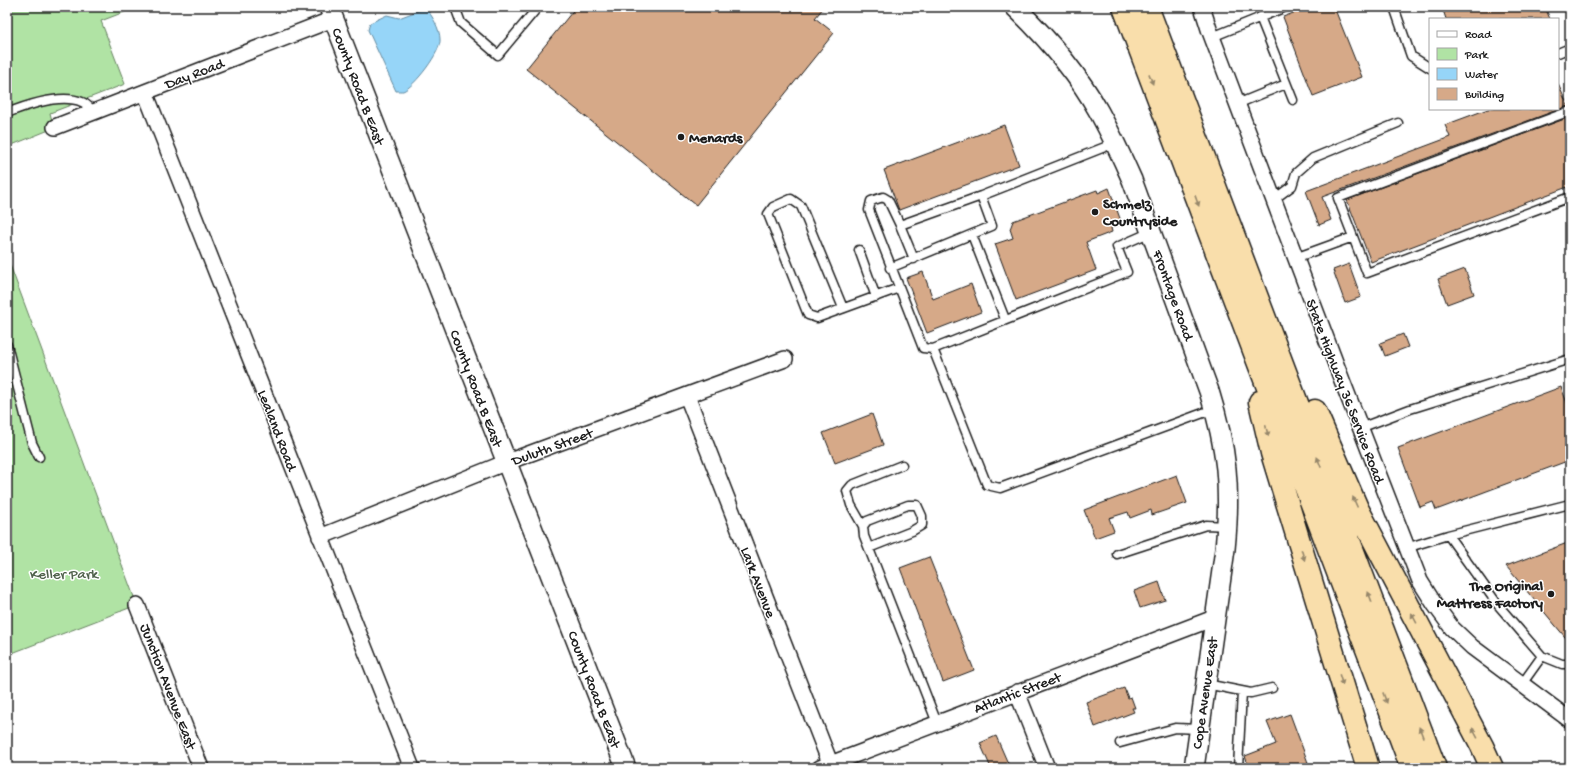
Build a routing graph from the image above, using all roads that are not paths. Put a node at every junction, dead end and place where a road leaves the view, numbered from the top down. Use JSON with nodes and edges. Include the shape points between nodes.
{"nodes":[{"id":1,"x":455,"y":7,"type":"edge"},
{"id":2,"x":538,"y":7,"type":"edge"},
{"id":3,"x":1015,"y":7,"type":"edge"},
{"id":4,"x":1120,"y":7,"type":"edge"},
{"id":5,"x":1124,"y":7,"type":"edge"},
{"id":6,"x":1147,"y":7,"type":"edge"},
{"id":7,"x":1162,"y":7,"type":"edge"},
{"id":8,"x":1202,"y":7,"type":"edge"},
{"id":9,"x":1286,"y":7,"type":"edge"},
{"id":10,"x":1394,"y":7,"type":"edge"},
{"id":11,"x":331,"y":13,"type":"edge"},
{"id":12,"x":1260,"y":17,"type":"junction"},
{"id":13,"x":1212,"y":36,"type":"junction"},
{"id":14,"x":1138,"y":42,"type":"junction"},
{"id":15,"x":1570,"y":48,"type":"edge"},
{"id":16,"x":1559,"y":53,"type":"edge"},
{"id":17,"x":1429,"y":67,"type":"edge"},
{"id":18,"x":1286,"y":84,"type":"junction"},
{"id":19,"x":145,"y":92,"type":"junction"},
{"id":20,"x":1292,"y":100,"type":"dead end"},
{"id":21,"x":1237,"y":104,"type":"junction"},
{"id":22,"x":1570,"y":111,"type":"edge"},
{"id":23,"x":95,"y":112,"type":"junction"},
{"id":24,"x":7,"y":113,"type":"edge"},
{"id":25,"x":1398,"y":123,"type":"dead end"},
{"id":26,"x":55,"y":127,"type":"dead end"},
{"id":27,"x":1116,"y":143,"type":"junction"},
{"id":28,"x":1210,"y":173,"type":"junction"},
{"id":29,"x":981,"y":196,"type":"junction"},
{"id":30,"x":1570,"y":197,"type":"edge"},
{"id":31,"x":1273,"y":200,"type":"junction"},
{"id":32,"x":1221,"y":203,"type":"junction"},
{"id":33,"x":900,"y":225,"type":"junction"},
{"id":34,"x":1151,"y":232,"type":"junction"},
{"id":35,"x":972,"y":235,"type":"junction"},
{"id":36,"x":1353,"y":237,"type":"junction"},
{"id":37,"x":859,"y":250,"type":"dead end"},
{"id":38,"x":1296,"y":258,"type":"junction"},
{"id":39,"x":914,"y":259,"type":"junction"},
{"id":40,"x":890,"y":268,"type":"junction"},
{"id":41,"x":899,"y":288,"type":"junction"},
{"id":42,"x":876,"y":297,"type":"junction"},
{"id":43,"x":843,"y":308,"type":"junction"},
{"id":44,"x":1238,"y":311,"type":"junction"},
{"id":45,"x":1005,"y":319,"type":"junction"},
{"id":46,"x":7,"y":345,"type":"edge"},
{"id":47,"x":933,"y":349,"type":"junction"},
{"id":48,"x":785,"y":359,"type":"dead end"},
{"id":49,"x":1570,"y":359,"type":"edge"},
{"id":50,"x":687,"y":396,"type":"junction"},
{"id":51,"x":1214,"y":409,"type":"junction"},
{"id":52,"x":1360,"y":428,"type":"junction"},
{"id":53,"x":39,"y":457,"type":"dead end"},
{"id":54,"x":507,"y":462,"type":"junction"},
{"id":55,"x":902,"y":464,"type":"dead end"},
{"id":56,"x":1570,"y":504,"type":"edge"},
{"id":57,"x":863,"y":526,"type":"junction"},
{"id":58,"x":1227,"y":526,"type":"junction"},
{"id":59,"x":1448,"y":535,"type":"junction"},
{"id":60,"x":320,"y":537,"type":"junction"},
{"id":61,"x":869,"y":548,"type":"junction"},
{"id":62,"x":1406,"y":548,"type":"junction"},
{"id":63,"x":1117,"y":554,"type":"dead end"},
{"id":64,"x":137,"y":605,"type":"dead end"},
{"id":65,"x":1214,"y":618,"type":"junction"},
{"id":66,"x":1542,"y":656,"type":"junction"},
{"id":67,"x":1570,"y":664,"type":"edge"},
{"id":68,"x":1206,"y":684,"type":"junction"},
{"id":69,"x":1522,"y":684,"type":"junction"},
{"id":70,"x":1272,"y":688,"type":"dead end"},
{"id":71,"x":1017,"y":692,"type":"junction"},
{"id":72,"x":1242,"y":692,"type":"junction"},
{"id":73,"x":1570,"y":720,"type":"edge"},
{"id":74,"x":937,"y":723,"type":"junction"},
{"id":75,"x":1199,"y":729,"type":"junction"},
{"id":76,"x":1120,"y":743,"type":"dead end"},
{"id":77,"x":828,"y":767,"type":"edge"},
{"id":78,"x":201,"y":768,"type":"edge"},
{"id":79,"x":412,"y":768,"type":"edge"},
{"id":80,"x":626,"y":768,"type":"edge"},
{"id":81,"x":1047,"y":768,"type":"edge"},
{"id":82,"x":1194,"y":768,"type":"edge"},
{"id":83,"x":1238,"y":768,"type":"edge"},
{"id":84,"x":1368,"y":768,"type":"edge"},
{"id":85,"x":1412,"y":768,"type":"edge"},
{"id":86,"x":1435,"y":768,"type":"edge"},
{"id":87,"x":1492,"y":768,"type":"edge"}],
"edges":[{"from":1,"to":2,"type":"lane","via":[[461,24],[498,55]]},
{"from":3,"to":27,"type":"street","name":"Frontage Road","via":[[1041,33],[1079,80]]},
{"from":4,"to":14,"type":"highway"},
{"from":5,"to":14,"type":"highway"},
{"from":6,"to":28,"type":"highway"},
{"from":7,"to":28,"type":"highway"},
{"from":8,"to":13,"type":"street","name":"State Highway 36 Service Road"},
{"from":9,"to":12,"type":"lane"},
{"from":10,"to":17,"type":"lane","via":[[1411,56]]},
{"from":11,"to":19,"type":"street","name":"Day Road"},
{"from":11,"to":54,"type":"street","name":"County Road B East"},
{"from":12,"to":13,"type":"lane"},
{"from":12,"to":18,"type":"lane"},
{"from":13,"to":21,"type":"street","name":"State Highway 36 Service Road"},
{"from":14,"to":44,"type":"highway","one_way":true},
{"from":15,"to":16,"type":"lane"},
{"from":18,"to":20,"type":"lane"},
{"from":18,"to":21,"type":"lane"},
{"from":19,"to":23,"type":"street","name":"Day Road"},
{"from":19,"to":60,"type":"street","name":"Lealand Road"},
{"from":21,"to":31,"type":"street","name":"State Highway 36 Service Road"},
{"from":22,"to":36,"type":"lane","via":[[1338,198]]},
{"from":23,"to":24,"type":"lane","via":[[83,102],[51,100],[20,107]]},
{"from":23,"to":26,"type":"street","name":"Day Road"},
{"from":25,"to":31,"type":"lane","via":[[1313,158],[1296,173],[1292,186]]},
{"from":27,"to":29,"type":"lane"},
{"from":27,"to":34,"type":"street","name":"Frontage Road"},
{"from":28,"to":32,"type":"highway"},
{"from":29,"to":33,"type":"lane"},
{"from":29,"to":35,"type":"lane","via":[[992,226]]},
{"from":30,"to":36,"type":"lane","via":[[1367,273]]},
{"from":31,"to":38,"type":"street","name":"State Highway 36 Service Road"},
{"from":86,"to":32,"type":"highway","one_way":true},
{"from":87,"to":32,"type":"highway","one_way":true,"via":[[1357,508],[1288,348]]},
{"from":33,"to":39,"type":"lane"},
{"from":33,"to":40,"type":"lane","via":[[888,200],[883,196],[871,201],[869,210]]},
{"from":34,"to":45,"type":"lane","via":[[1117,247],[1127,272]]},
{"from":34,"to":51,"type":"street","name":"Frontage Road"},
{"from":35,"to":39,"type":"lane"},
{"from":35,"to":45,"type":"lane"},
{"from":36,"to":38,"type":"lane"},
{"from":37,"to":42,"type":"lane"},
{"from":38,"to":52,"type":"street","name":"State Highway 36 Service Road"},
{"from":39,"to":40,"type":"lane"},
{"from":40,"to":41,"type":"lane"},
{"from":41,"to":42,"type":"lane"},
{"from":41,"to":47,"type":"lane","via":[[923,348]]},
{"from":42,"to":43,"type":"lane"},
{"from":43,"to":43,"type":"lane","via":[[817,318],[808,315],[768,214],[773,207],[791,199],[801,206]]},
{"from":44,"to":84,"type":"highway","one_way":true,"via":[[1272,452]]},
{"from":44,"to":85,"type":"highway","one_way":true},
{"from":45,"to":47,"type":"lane"},
{"from":46,"to":53,"type":"lane","via":[[32,443]]},
{"from":47,"to":51,"type":"lane","via":[[987,485],[1000,488]]},
{"from":48,"to":50,"type":"street","name":"Duluth Street"},
{"from":49,"to":52,"type":"lane","via":[[1410,409]]},
{"from":50,"to":54,"type":"street","name":"Duluth Street"},
{"from":50,"to":77,"type":"street","name":"Lark Avenue"},
{"from":51,"to":58,"type":"street","name":"Frontage Road","via":[[1224,450],[1228,483]]},
{"from":52,"to":62,"type":"street","name":"State Highway 36 Service Road"},
{"from":54,"to":60,"type":"street","name":"Duluth Street"},
{"from":54,"to":80,"type":"street","name":"County Road B East"},
{"from":55,"to":57,"type":"lane","via":[[852,484],[847,491],[851,506]]},
{"from":56,"to":59,"type":"lane"},
{"from":57,"to":61,"type":"lane"},
{"from":57,"to":61,"type":"lane","via":[[867,521],[908,506],[917,505],[922,516],[922,525]]},
{"from":58,"to":63,"type":"lane","via":[[1206,526]]},
{"from":58,"to":65,"type":"street","name":"Frontage Road"},
{"from":59,"to":62,"type":"lane"},
{"from":59,"to":66,"type":"lane","via":[[1498,605]]},
{"from":60,"to":79,"type":"street","name":"Lealand Road"},
{"from":61,"to":74,"type":"lane"},
{"from":62,"to":69,"type":"street","name":"State Highway 36 Service Road","via":[[1420,581],[1452,628]]},
{"from":64,"to":78,"type":"street","name":"Junction Avenue East"},
{"from":65,"to":68,"type":"street","name":"Cope Avenue East"},
{"from":65,"to":71,"type":"street","name":"Atlantic Street"},
{"from":66,"to":67,"type":"lane","via":[[1562,664]]},
{"from":66,"to":69,"type":"lane"},
{"from":68,"to":72,"type":"lane"},
{"from":68,"to":75,"type":"street","name":"Cope Avenue East"},
{"from":69,"to":73,"type":"street","name":"State Highway 36 Service Road"},
{"from":70,"to":72,"type":"lane","via":[[1251,693]]},
{"from":71,"to":74,"type":"street","name":"Atlantic Street"},
{"from":71,"to":81,"type":"street"},
{"from":72,"to":83,"type":"lane"},
{"from":74,"to":77,"type":"street","name":"Atlantic Street"},
{"from":75,"to":76,"type":"lane","via":[[1175,728]]},
{"from":75,"to":82,"type":"street","name":"Cope Avenue East"}]}
